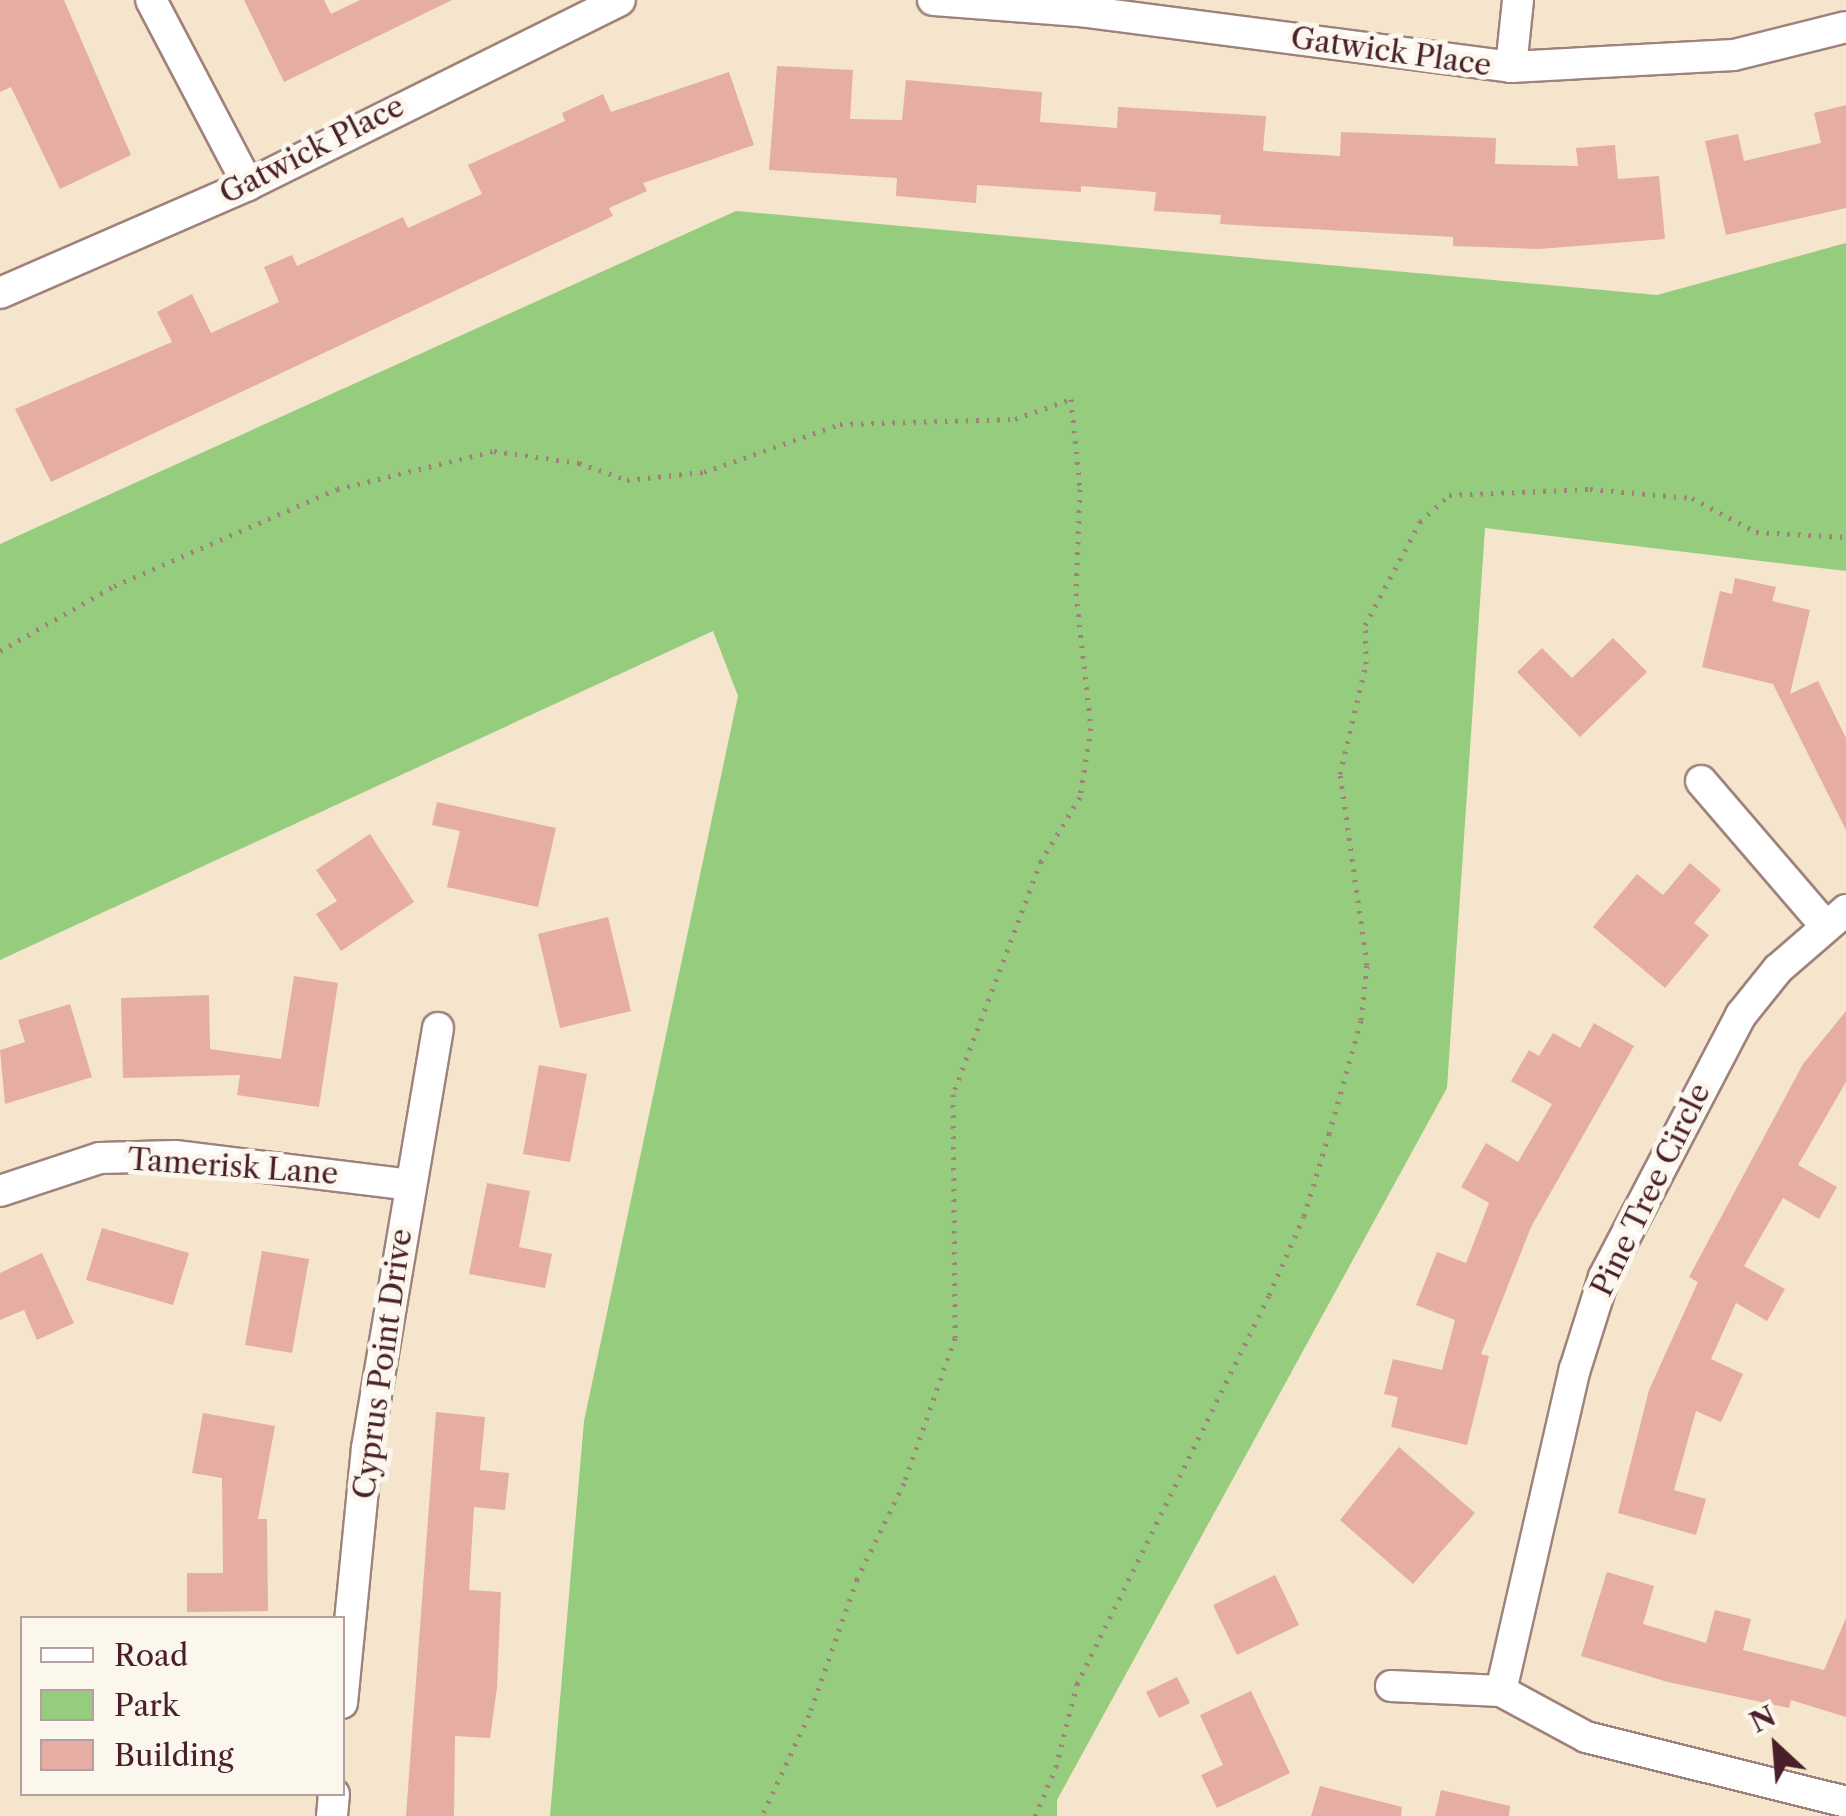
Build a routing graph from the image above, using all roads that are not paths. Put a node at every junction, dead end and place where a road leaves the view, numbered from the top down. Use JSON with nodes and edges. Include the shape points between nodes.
{"nodes":[{"id":1,"x":151,"y":0,"type":"edge"},
{"id":2,"x":620,"y":0,"type":"edge"},
{"id":3,"x":933,"y":0,"type":"edge"},
{"id":4,"x":1518,"y":0,"type":"edge"},
{"id":5,"x":1082,"y":5,"type":"edge"},
{"id":6,"x":1846,"y":27,"type":"edge"},
{"id":7,"x":1511,"y":68,"type":"junction"},
{"id":8,"x":248,"y":184,"type":"junction"},
{"id":9,"x":0,"y":293,"type":"edge"},
{"id":10,"x":1701,"y":781,"type":"dead end"},
{"id":11,"x":1835,"y":917,"type":"edge"},
{"id":12,"x":438,"y":1028,"type":"dead end"},
{"id":13,"x":410,"y":1185,"type":"junction"},
{"id":14,"x":0,"y":1191,"type":"edge"},
{"id":15,"x":345,"y":1672,"type":"edge"},
{"id":16,"x":1391,"y":1686,"type":"dead end"},
{"id":17,"x":1501,"y":1691,"type":"junction"},
{"id":18,"x":1846,"y":1802,"type":"edge"}],
"edges":[{"from":1,"to":8,"type":"street"},
{"from":2,"to":8,"type":"street","name":"Gatwick Place"},
{"from":3,"to":5,"type":"street","name":"Gatwick Place"},
{"from":4,"to":7,"type":"street"},
{"from":5,"to":7,"type":"street","name":"Gatwick Place"},
{"from":6,"to":7,"type":"street","name":"Gatwick Place","via":[[1734,55]]},
{"from":8,"to":9,"type":"street","name":"Gatwick Place"},
{"from":10,"to":11,"type":"street"},
{"from":11,"to":17,"type":"street","name":"Pine Tree Circle","via":[[1741,1015],[1660,1158],[1604,1278],[1575,1369]]},
{"from":12,"to":13,"type":"street","name":"Cyprus Point Drive"},
{"from":13,"to":14,"type":"street","name":"Tamerisk Lane","via":[[174,1156],[100,1158]]},
{"from":13,"to":15,"type":"street","name":"Cyprus Point Drive","via":[[367,1448]]},
{"from":16,"to":17,"type":"street"},
{"from":17,"to":18,"type":"street","via":[[1586,1736]]}]}
